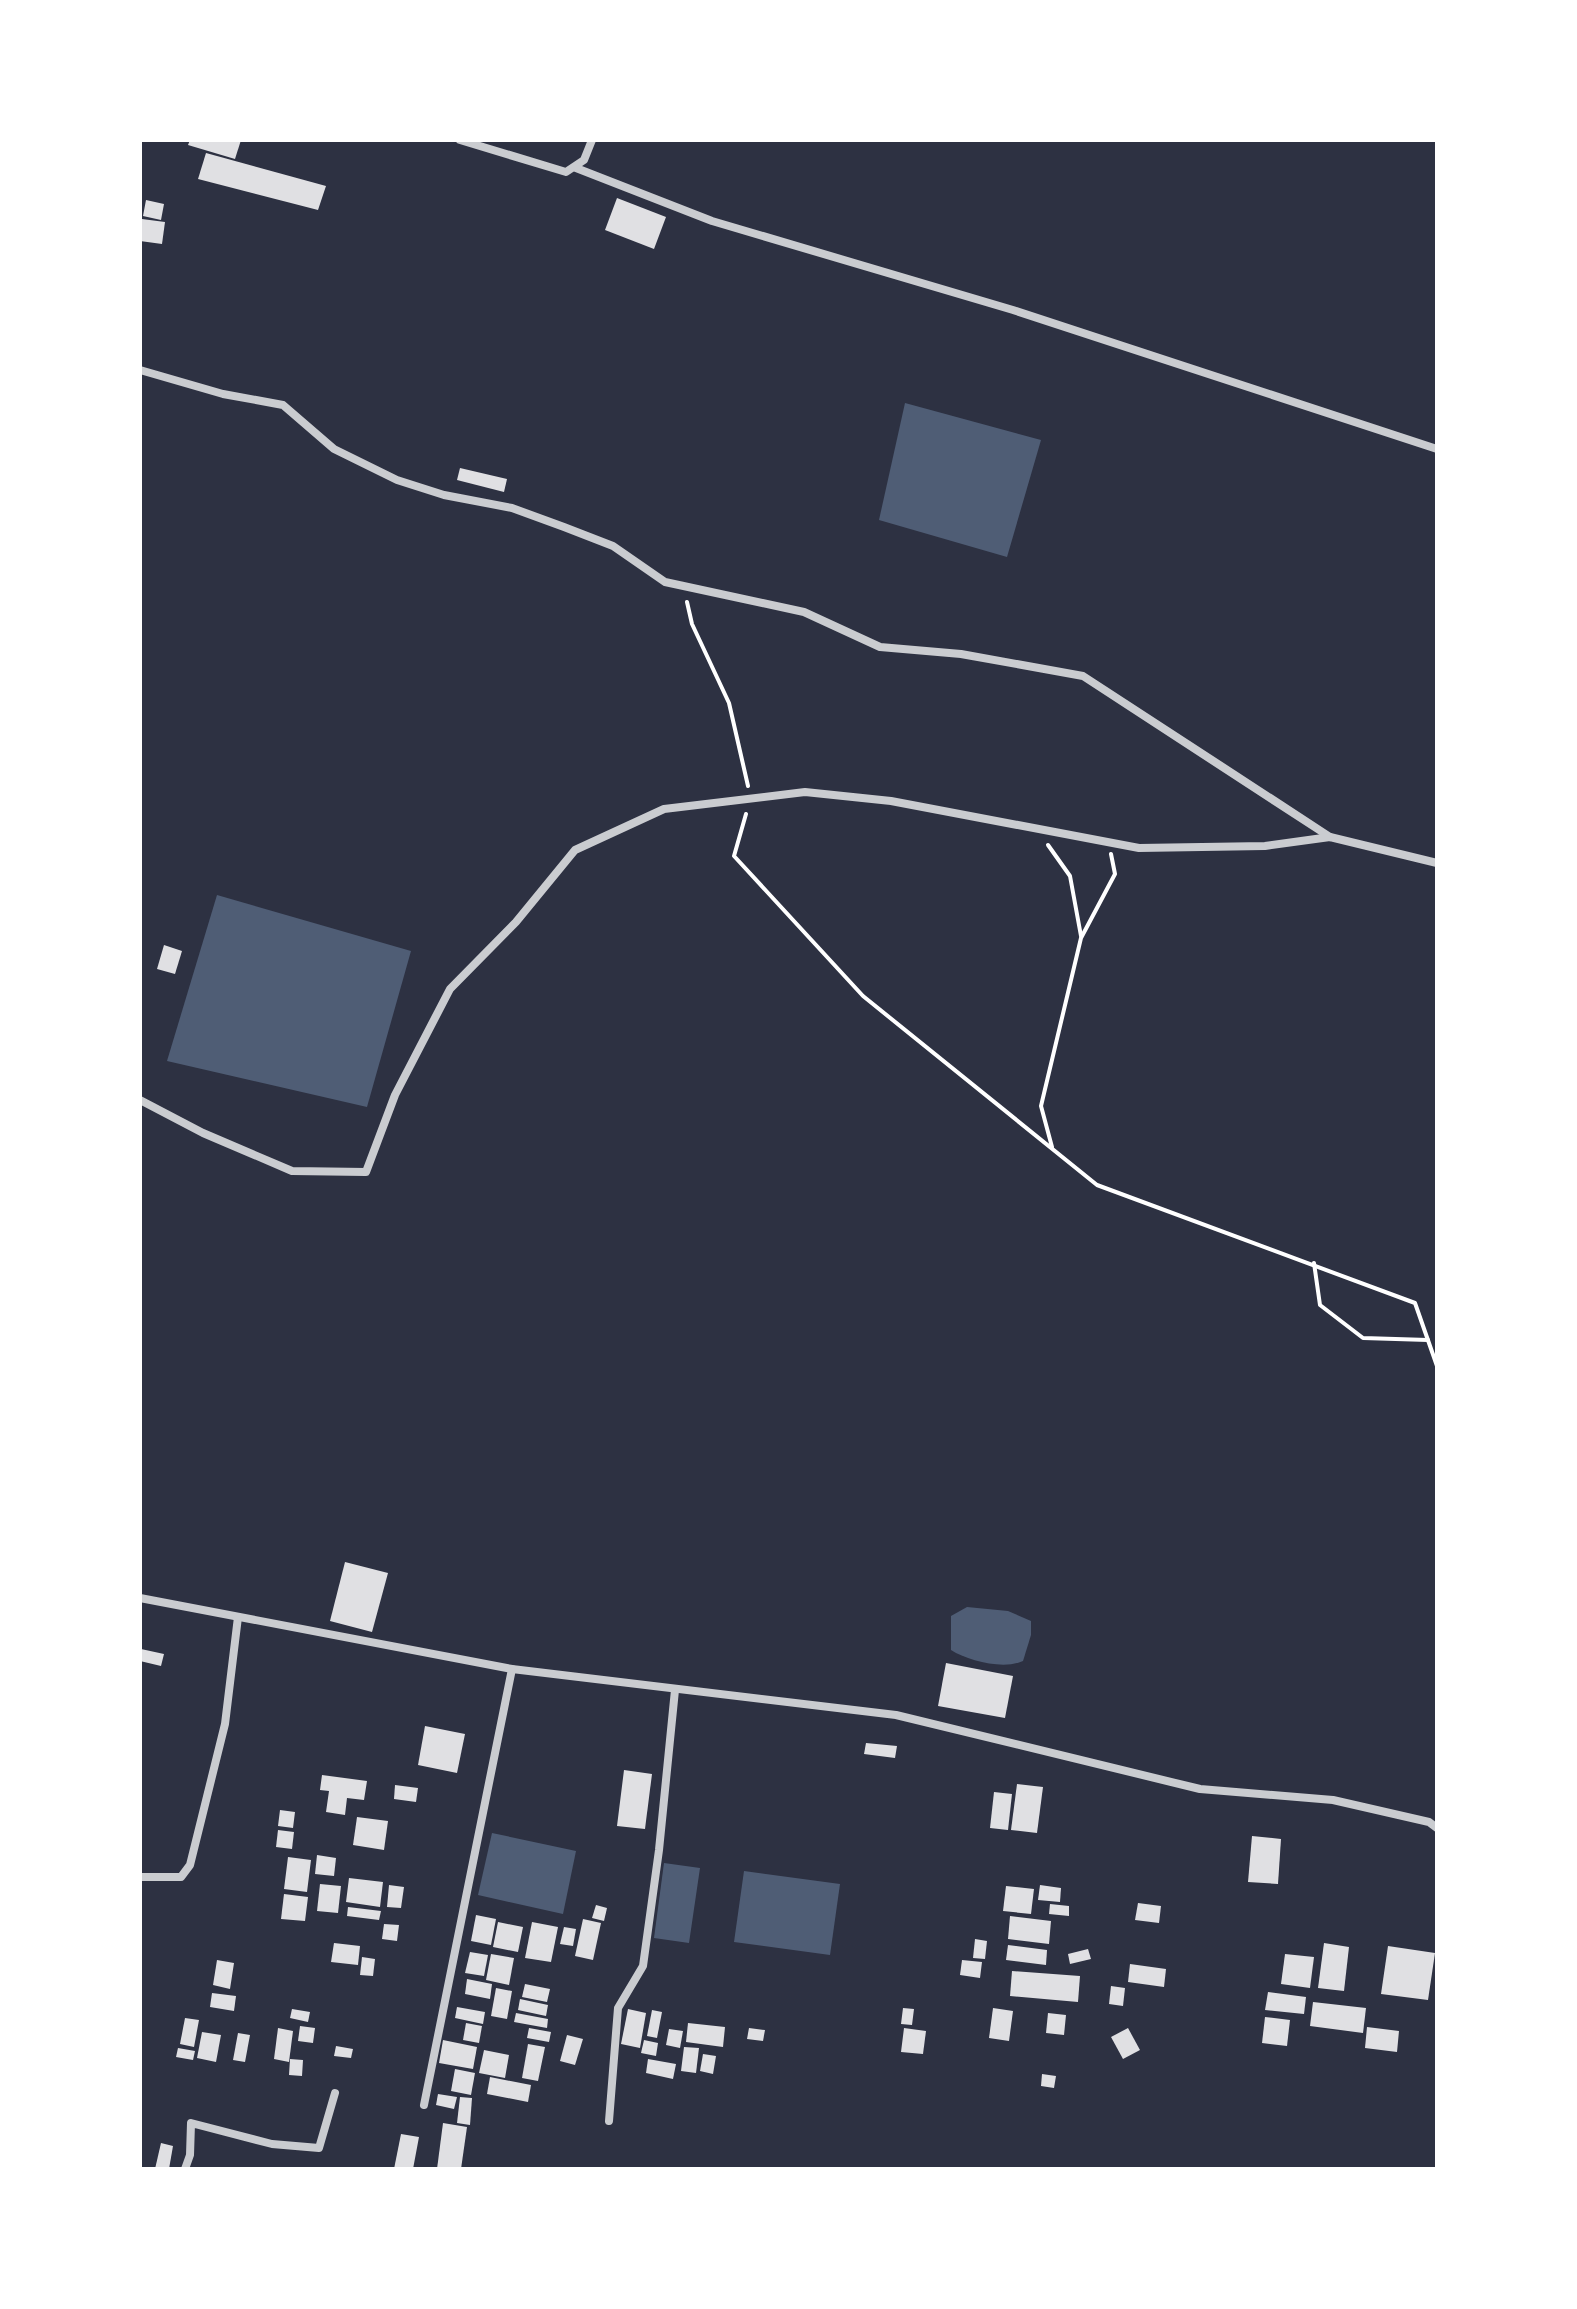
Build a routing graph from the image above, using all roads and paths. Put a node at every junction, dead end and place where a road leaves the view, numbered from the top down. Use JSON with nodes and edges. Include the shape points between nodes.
{"nodes":[{"id":1,"x":460,"y":140,"type":"edge"},
{"id":2,"x":592,"y":140,"type":"edge"},
{"id":3,"x":576,"y":168,"type":"junction"},
{"id":4,"x":140,"y":370,"type":"edge"},
{"id":5,"x":1437,"y":449,"type":"edge"},
{"id":6,"x":682,"y":586,"type":"junction"},
{"id":7,"x":751,"y":799,"type":"junction"},
{"id":8,"x":1036,"y":828,"type":"junction"},
{"id":9,"x":1330,"y":837,"type":"junction"},
{"id":10,"x":1109,"y":842,"type":"junction"},
{"id":11,"x":1437,"y":863,"type":"edge"},
{"id":12,"x":1081,"y":938,"type":"junction"},
{"id":13,"x":140,"y":1100,"type":"edge"},
{"id":14,"x":1053,"y":1149,"type":"junction"},
{"id":15,"x":1314,"y":1263,"type":"junction"},
{"id":16,"x":1428,"y":1340,"type":"junction"},
{"id":17,"x":1437,"y":1366,"type":"edge"},
{"id":18,"x":140,"y":1598,"type":"edge"},
{"id":19,"x":238,"y":1617,"type":"junction"},
{"id":20,"x":512,"y":1669,"type":"junction"},
{"id":21,"x":675,"y":1690,"type":"junction"},
{"id":22,"x":1437,"y":1828,"type":"edge"},
{"id":23,"x":140,"y":1877,"type":"edge"},
{"id":24,"x":335,"y":2093,"type":"dead end"},
{"id":25,"x":424,"y":2105,"type":"dead end"},
{"id":26,"x":609,"y":2121,"type":"dead end"},
{"id":27,"x":185,"y":2169,"type":"edge"}],
"edges":[{"from":1,"to":3,"type":"street","via":[[566,172]]},
{"from":2,"to":3,"type":"street"},
{"from":3,"to":5,"type":"street","via":[[712,221],[1013,310]]},
{"from":4,"to":6,"type":"street","via":[[283,405],[334,449],[397,480],[538,517],[613,546],[665,582]]},
{"from":6,"to":7,"type":"path","via":[[692,624],[729,703]]},
{"from":6,"to":9,"type":"street","via":[[804,612],[880,647],[961,654],[1083,676]]},
{"from":7,"to":8,"type":"street","via":[[805,792],[891,801]]},
{"from":7,"to":13,"type":"street","via":[[664,809],[575,850],[516,922],[450,989],[395,1095],[366,1172],[292,1171]]},
{"from":7,"to":14,"type":"path","via":[[734,856],[765,894],[863,996]]},
{"from":8,"to":10,"type":"street"},
{"from":8,"to":12,"type":"path","via":[[1070,876]]},
{"from":9,"to":10,"type":"street","via":[[1265,846],[1139,848]]},
{"from":9,"to":11,"type":"street"},
{"from":10,"to":12,"type":"path","via":[[1115,874]]},
{"from":12,"to":14,"type":"path","via":[[1041,1106]]},
{"from":14,"to":15,"type":"path","via":[[1097,1185]]},
{"from":15,"to":16,"type":"path","via":[[1415,1303]]},
{"from":15,"to":16,"type":"path","via":[[1320,1305],[1363,1338]]},
{"from":16,"to":17,"type":"path"},
{"from":18,"to":19,"type":"street"},
{"from":19,"to":20,"type":"street"},
{"from":19,"to":23,"type":"street","via":[[225,1724],[190,1865],[181,1877]]},
{"from":20,"to":21,"type":"street"},
{"from":20,"to":25,"type":"street"},
{"from":21,"to":22,"type":"street","via":[[896,1715],[1200,1789],[1333,1800]]},
{"from":21,"to":26,"type":"street","via":[[643,1966],[618,2008]]},
{"from":24,"to":27,"type":"street","via":[[319,2148],[272,2144],[191,2123]]}]}
